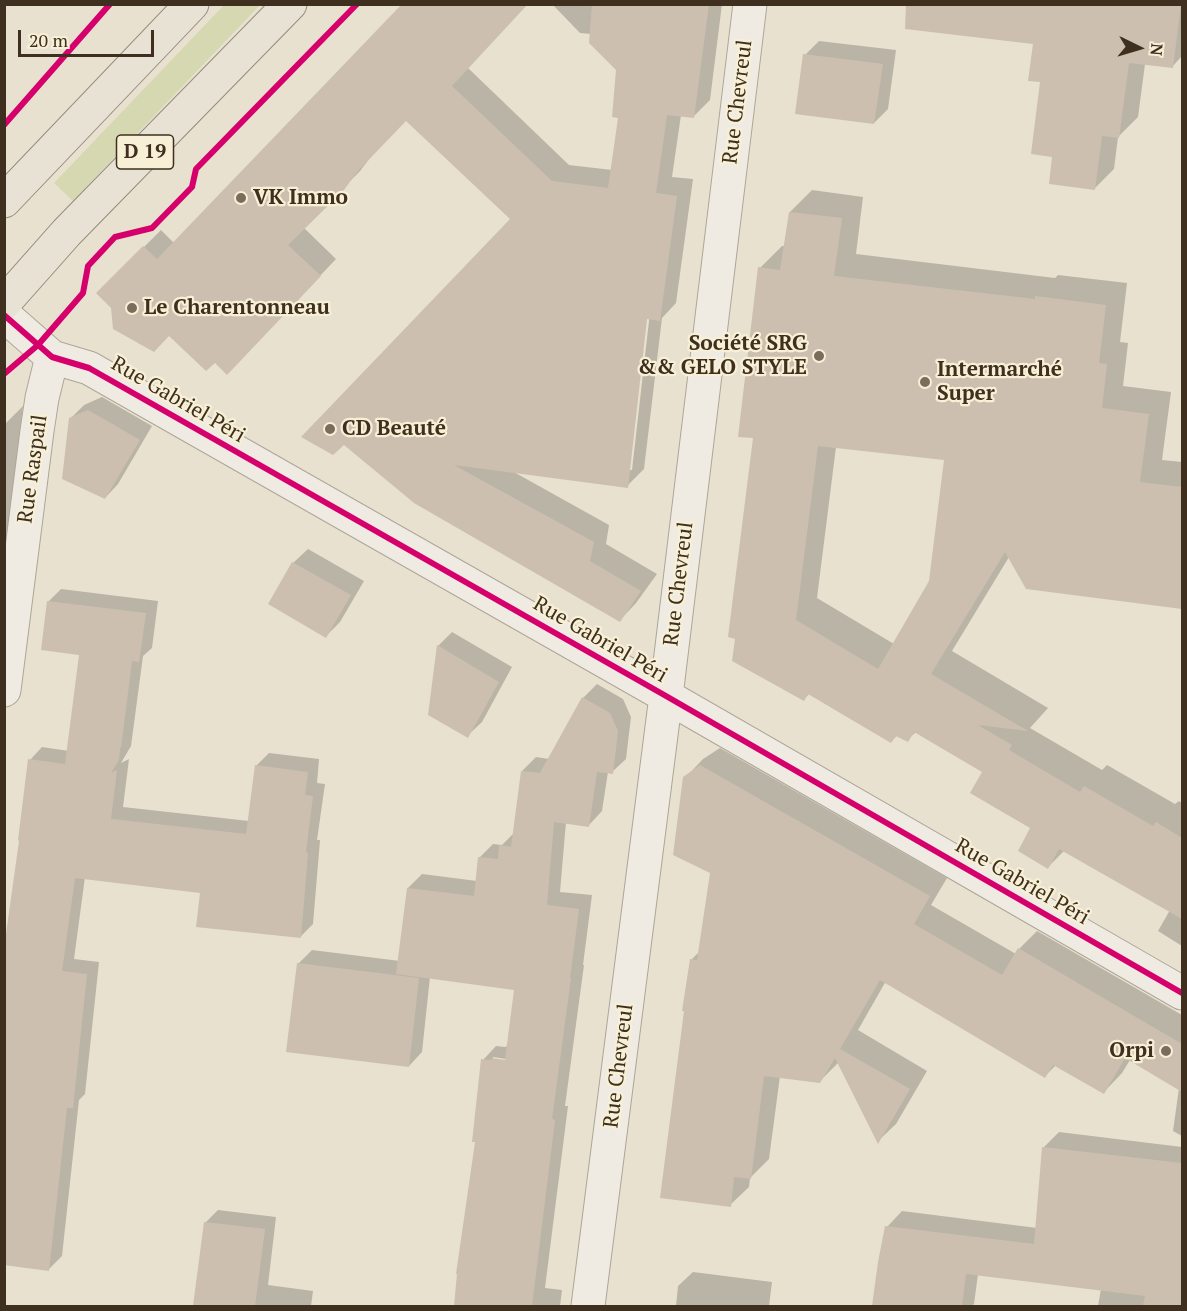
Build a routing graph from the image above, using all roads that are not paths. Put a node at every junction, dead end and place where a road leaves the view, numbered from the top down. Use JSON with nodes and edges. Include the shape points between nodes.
{"nodes":[{"id":1,"x":192,"y":4,"type":"edge"},
{"id":2,"x":290,"y":4,"type":"edge"},
{"id":3,"x":750,"y":4,"type":"edge"},
{"id":4,"x":4,"y":201,"type":"edge"},
{"id":5,"x":4,"y":303,"type":"edge"},
{"id":6,"x":4,"y":315,"type":"edge"},
{"id":7,"x":52,"y":357,"type":"junction"},
{"id":8,"x":4,"y":690,"type":"edge"},
{"id":9,"x":666,"y":696,"type":"junction"},
{"id":10,"x":1182,"y":993,"type":"edge"},
{"id":11,"x":588,"y":1306,"type":"edge"}],
"edges":[{"from":1,"to":4,"type":"main road"},
{"from":2,"to":5,"type":"main road","number":"D 19","via":[[67,232]]},
{"from":3,"to":9,"type":"street","name":"Rue Chevreul"},
{"from":6,"to":7,"type":"street","name":"Rue Gabriel Péri"},
{"from":7,"to":8,"type":"street","name":"Rue Raspail","via":[[37,431]]},
{"from":7,"to":9,"type":"street","name":"Rue Gabriel Péri","via":[[89,368]]},
{"from":9,"to":10,"type":"street","name":"Rue Gabriel Péri"},
{"from":9,"to":11,"type":"street","name":"Rue Chevreul"}]}
